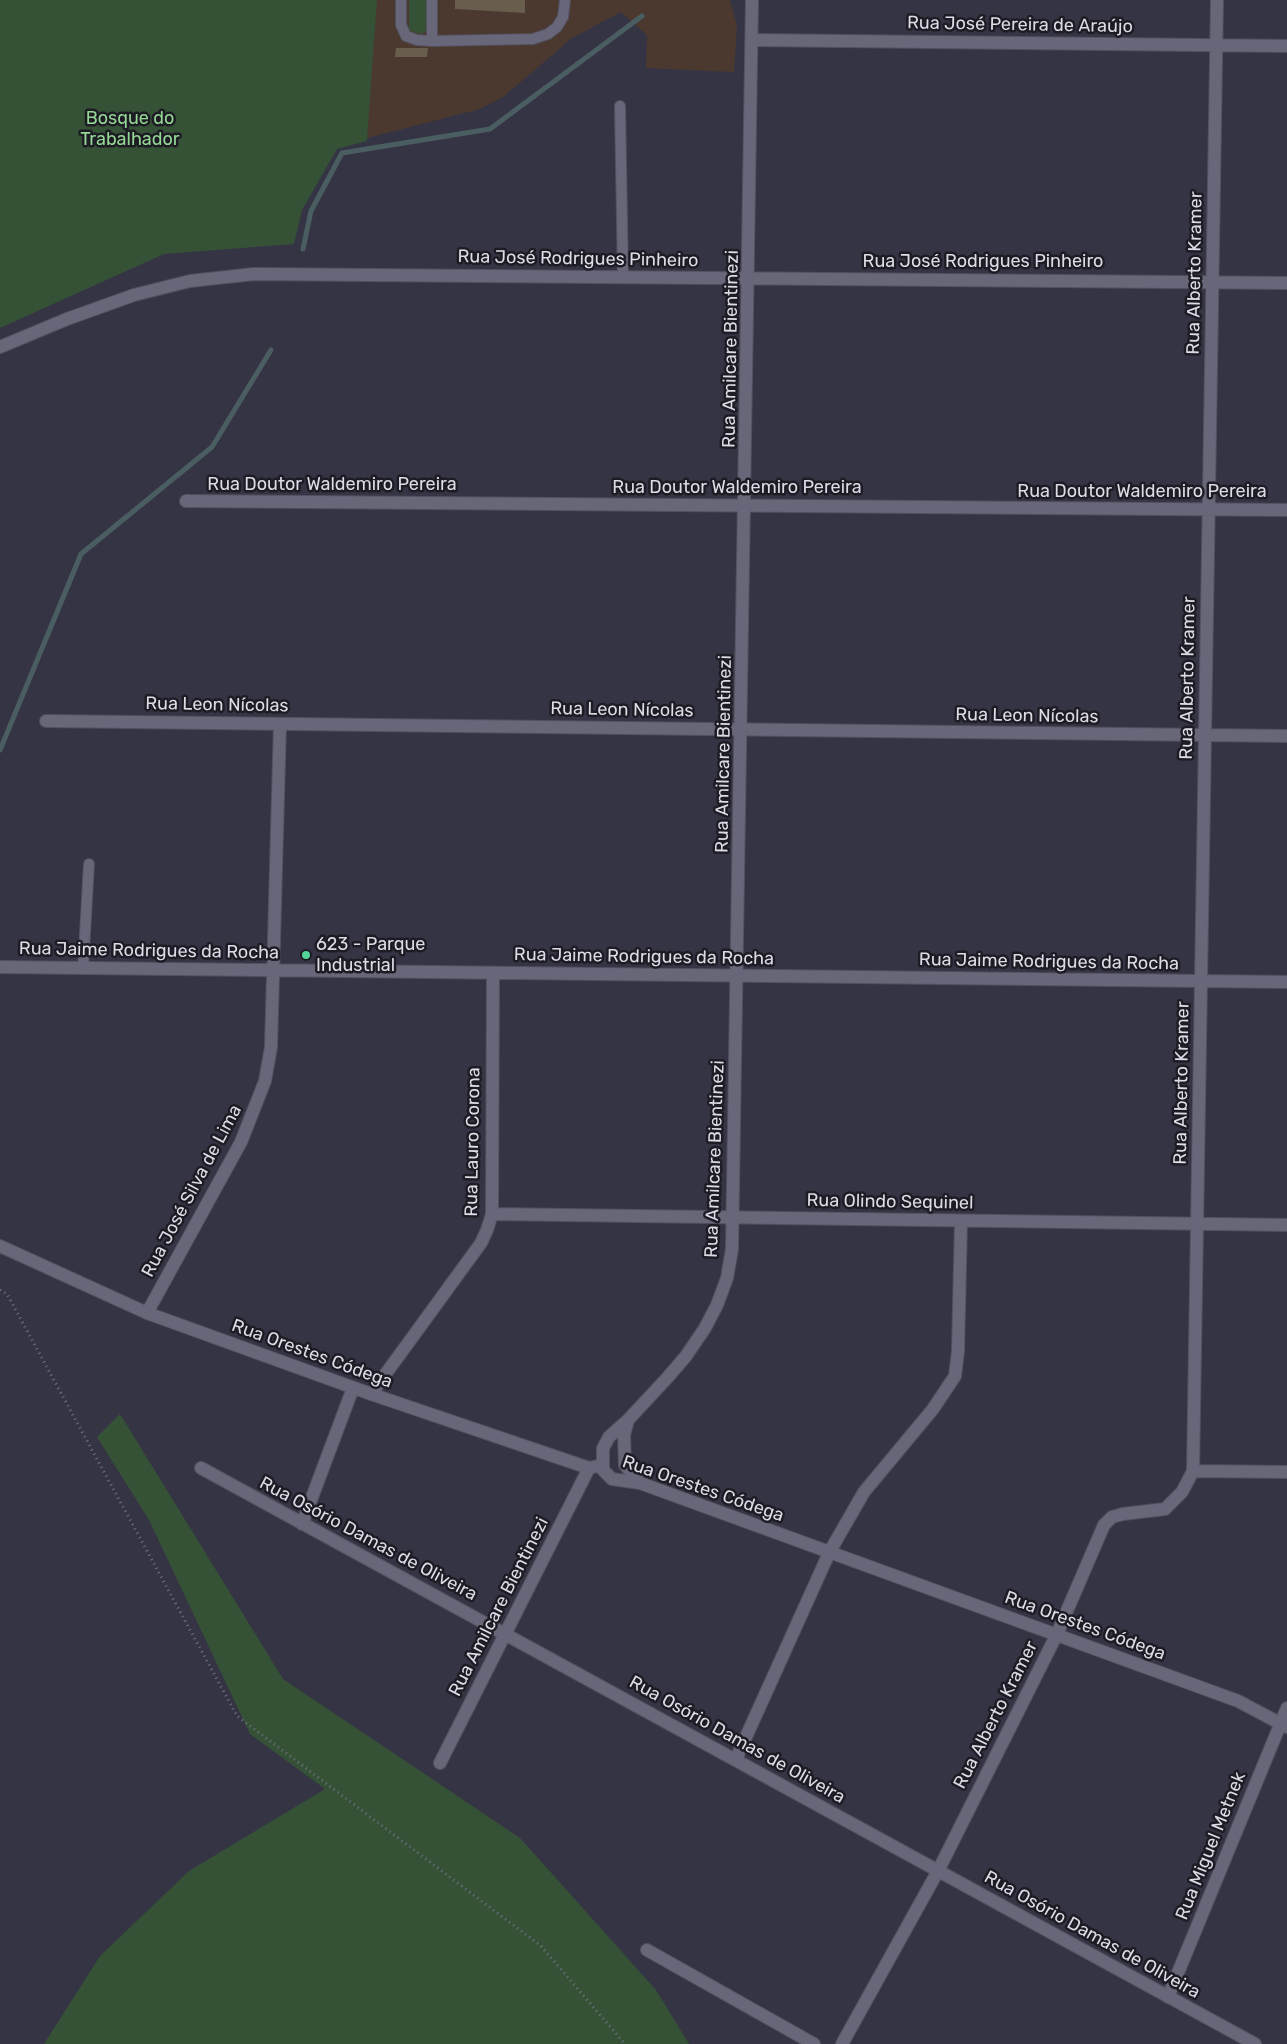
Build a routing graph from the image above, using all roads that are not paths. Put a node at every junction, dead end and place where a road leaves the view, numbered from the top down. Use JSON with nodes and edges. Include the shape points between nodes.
{"nodes":[{"id":1,"x":401,"y":0,"type":"edge"},
{"id":2,"x":432,"y":0,"type":"edge"},
{"id":3,"x":565,"y":0,"type":"edge"},
{"id":4,"x":752,"y":0,"type":"edge"},
{"id":5,"x":1217,"y":0,"type":"edge"},
{"id":6,"x":753,"y":40,"type":"junction"},
{"id":7,"x":432,"y":41,"type":"junction"},
{"id":8,"x":1216,"y":45,"type":"junction"},
{"id":9,"x":1287,"y":46,"type":"edge"},
{"id":10,"x":620,"y":106,"type":"dead end"},
{"id":11,"x":623,"y":277,"type":"junction"},
{"id":12,"x":749,"y":278,"type":"junction"},
{"id":13,"x":1212,"y":282,"type":"junction"},
{"id":14,"x":1287,"y":282,"type":"edge"},
{"id":15,"x":0,"y":347,"type":"edge"},
{"id":16,"x":186,"y":501,"type":"dead end"},
{"id":17,"x":746,"y":506,"type":"junction"},
{"id":18,"x":1208,"y":510,"type":"junction"},
{"id":19,"x":1287,"y":510,"type":"edge"},
{"id":20,"x":46,"y":721,"type":"dead end"},
{"id":21,"x":280,"y":724,"type":"junction"},
{"id":22,"x":742,"y":730,"type":"junction"},
{"id":23,"x":1205,"y":735,"type":"junction"},
{"id":24,"x":1287,"y":736,"type":"edge"},
{"id":25,"x":89,"y":864,"type":"dead end"},
{"id":26,"x":0,"y":967,"type":"edge"},
{"id":27,"x":82,"y":968,"type":"junction"},
{"id":28,"x":273,"y":970,"type":"junction"},
{"id":29,"x":493,"y":973,"type":"junction"},
{"id":30,"x":738,"y":976,"type":"junction"},
{"id":31,"x":1201,"y":981,"type":"junction"},
{"id":32,"x":1287,"y":982,"type":"edge"},
{"id":33,"x":492,"y":1214,"type":"junction"},
{"id":34,"x":734,"y":1218,"type":"junction"},
{"id":35,"x":961,"y":1221,"type":"junction"},
{"id":36,"x":1197,"y":1224,"type":"junction"},
{"id":37,"x":1287,"y":1225,"type":"edge"},
{"id":38,"x":0,"y":1246,"type":"edge"},
{"id":39,"x":147,"y":1314,"type":"junction"},
{"id":40,"x":353,"y":1388,"type":"junction"},
{"id":41,"x":371,"y":1394,"type":"junction"},
{"id":42,"x":628,"y":1420,"type":"junction"},
{"id":43,"x":596,"y":1467,"type":"junction"},
{"id":44,"x":201,"y":1468,"type":"dead end"},
{"id":45,"x":1193,"y":1471,"type":"junction"},
{"id":46,"x":1287,"y":1472,"type":"edge"},
{"id":47,"x":640,"y":1484,"type":"junction"},
{"id":48,"x":302,"y":1524,"type":"junction"},
{"id":49,"x":830,"y":1551,"type":"junction"},
{"id":50,"x":504,"y":1633,"type":"junction"},
{"id":51,"x":1057,"y":1634,"type":"junction"},
{"id":52,"x":1287,"y":1708,"type":"edge"},
{"id":53,"x":1283,"y":1725,"type":"edge"},
{"id":54,"x":736,"y":1759,"type":"junction"},
{"id":55,"x":440,"y":1763,"type":"dead end"},
{"id":56,"x":938,"y":1871,"type":"junction"},
{"id":57,"x":647,"y":1950,"type":"dead end"},
{"id":58,"x":1168,"y":1997,"type":"junction"},
{"id":59,"x":814,"y":2044,"type":"edge"},
{"id":60,"x":842,"y":2044,"type":"edge"},
{"id":61,"x":1255,"y":2044,"type":"edge"}],
"edges":[{"from":1,"to":7,"type":"lane","via":[[406,36]]},
{"from":2,"to":7,"type":"lane"},
{"from":3,"to":7,"type":"lane","via":[[563,17],[557,28],[533,39]]},
{"from":4,"to":6,"type":"street","name":"Rua Amilcare Bientinezi"},
{"from":5,"to":8,"type":"street","name":"Rua Alberto Kramer"},
{"from":6,"to":8,"type":"street","name":"Rua José Pereira de Araújo"},
{"from":6,"to":12,"type":"street","name":"Rua Amilcare Bientinezi"},
{"from":8,"to":9,"type":"street","name":"Rua José Pereira de Araújo"},
{"from":8,"to":13,"type":"street","name":"Rua Alberto Kramer"},
{"from":10,"to":11,"type":"lane"},
{"from":11,"to":12,"type":"street","name":"Rua José Rodrigues Pinheiro"},
{"from":11,"to":15,"type":"street","name":"Rua José Rodrigues Pinheiro","via":[[279,274],[222,277],[161,287],[126,298]]},
{"from":12,"to":13,"type":"street","name":"Rua José Rodrigues Pinheiro"},
{"from":12,"to":17,"type":"street","name":"Rua Amilcare Bientinezi"},
{"from":13,"to":14,"type":"street","name":"Rua José Rodrigues Pinheiro"},
{"from":13,"to":18,"type":"street","name":"Rua Alberto Kramer"},
{"from":16,"to":17,"type":"street","name":"Rua Doutor Waldemiro Pereira"},
{"from":17,"to":18,"type":"street","name":"Rua Doutor Waldemiro Pereira"},
{"from":17,"to":22,"type":"street","name":"Rua Amilcare Bientinezi"},
{"from":18,"to":19,"type":"street","name":"Rua Doutor Waldemiro Pereira"},
{"from":18,"to":23,"type":"street","name":"Rua Alberto Kramer"},
{"from":20,"to":21,"type":"street","name":"Rua Leon Nícolas"},
{"from":21,"to":22,"type":"street","name":"Rua Leon Nícolas"},
{"from":21,"to":28,"type":"street","name":"Rua José Silva de Lima"},
{"from":22,"to":23,"type":"street","name":"Rua Leon Nícolas"},
{"from":22,"to":30,"type":"street","name":"Rua Amilcare Bientinezi"},
{"from":23,"to":24,"type":"street","name":"Rua Leon Nícolas"},
{"from":23,"to":31,"type":"street","name":"Rua Alberto Kramer"},
{"from":25,"to":27,"type":"lane"},
{"from":26,"to":27,"type":"street","name":"Rua Jaime Rodrigues da Rocha"},
{"from":27,"to":28,"type":"street","name":"Rua Jaime Rodrigues da Rocha"},
{"from":28,"to":29,"type":"street","name":"Rua Jaime Rodrigues da Rocha"},
{"from":28,"to":39,"type":"street","name":"Rua José Silva de Lima","via":[[270,1062],[259,1101]]},
{"from":29,"to":30,"type":"street","name":"Rua Jaime Rodrigues da Rocha"},
{"from":29,"to":33,"type":"street","name":"Rua Lauro Corona"},
{"from":30,"to":31,"type":"street","name":"Rua Jaime Rodrigues da Rocha"},
{"from":30,"to":34,"type":"street","name":"Rua Amilcare Bientinezi"},
{"from":31,"to":32,"type":"street","name":"Rua Jaime Rodrigues da Rocha"},
{"from":31,"to":36,"type":"street","name":"Rua Alberto Kramer"},
{"from":33,"to":34,"type":"street","name":"Rua Olindo Sequinel"},
{"from":33,"to":41,"type":"street","name":"Rua Lauro Corona","via":[[481,1243]]},
{"from":34,"to":35,"type":"street","name":"Rua Olindo Sequinel"},
{"from":34,"to":42,"type":"street","name":"Rua Amilcare Bientinezi","via":[[729,1263],[717,1305],[686,1356]]},
{"from":35,"to":36,"type":"street","name":"Rua Olindo Sequinel"},
{"from":35,"to":49,"type":"street","via":[[958,1352],[954,1376],[933,1409],[864,1492]]},
{"from":36,"to":37,"type":"street","name":"Rua Olindo Sequinel"},
{"from":36,"to":45,"type":"street","name":"Rua Alberto Kramer"},
{"from":38,"to":39,"type":"street","name":"Rua Orestes Códega"},
{"from":39,"to":40,"type":"street","name":"Rua Orestes Códega"},
{"from":40,"to":41,"type":"street","name":"Rua Orestes Códega"},
{"from":40,"to":48,"type":"street"},
{"from":41,"to":43,"type":"street","name":"Rua Orestes Códega"},
{"from":42,"to":43,"type":"street","name":"Rua Amilcare Bientinezi","via":[[608,1437]]},
{"from":42,"to":47,"type":"street","via":[[624,1435],[625,1465]]},
{"from":43,"to":47,"type":"street","name":"Rua Orestes Códega","via":[[612,1478]]},
{"from":43,"to":50,"type":"street","name":"Rua Amilcare Bientinezi"},
{"from":44,"to":48,"type":"street","name":"Rua Osório Damas de Oliveira"},
{"from":45,"to":46,"type":"street"},
{"from":45,"to":51,"type":"street","name":"Rua Alberto Kramer","via":[[1182,1492],[1165,1510],[1123,1514],[1112,1517],[1104,1525]]},
{"from":47,"to":49,"type":"street","name":"Rua Orestes Códega"},
{"from":48,"to":50,"type":"street","name":"Rua Osório Damas de Oliveira"},
{"from":49,"to":51,"type":"street","name":"Rua Orestes Códega"},
{"from":49,"to":54,"type":"street"},
{"from":50,"to":54,"type":"street","name":"Rua Osório Damas de Oliveira"},
{"from":50,"to":55,"type":"street","name":"Rua Amilcare Bientinezi"},
{"from":51,"to":53,"type":"street","name":"Rua Orestes Códega","via":[[1238,1701]]},
{"from":51,"to":56,"type":"street","name":"Rua Alberto Kramer"},
{"from":52,"to":53,"type":"street","name":"Rua Miguel Metnek"},
{"from":53,"to":58,"type":"street","name":"Rua Miguel Metnek"},
{"from":54,"to":56,"type":"street","name":"Rua Osório Damas de Oliveira"},
{"from":56,"to":58,"type":"street","name":"Rua Osório Damas de Oliveira"},
{"from":56,"to":60,"type":"street","name":"Rua Alberto Kramer"},
{"from":57,"to":59,"type":"street"},
{"from":58,"to":61,"type":"street","name":"Rua Osório Damas de Oliveira"}]}
